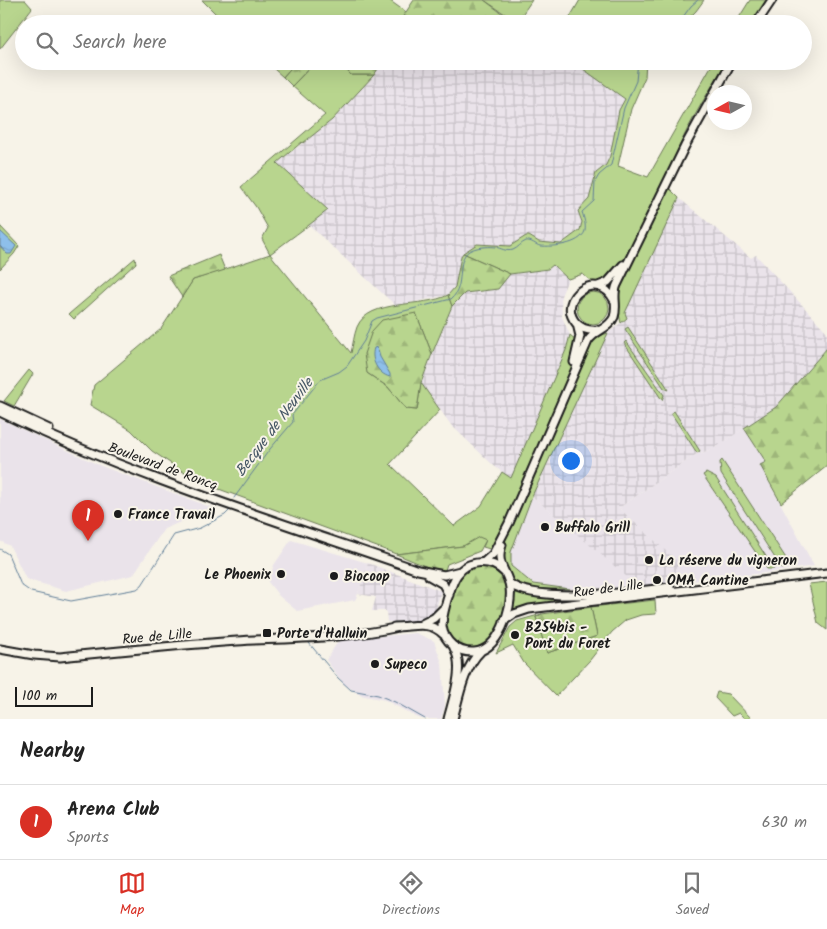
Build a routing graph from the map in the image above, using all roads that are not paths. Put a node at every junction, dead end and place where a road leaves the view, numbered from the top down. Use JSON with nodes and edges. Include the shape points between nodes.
{"nodes":[{"id":1,"x":772,"y":0,"type":"edge"},
{"id":2,"x":762,"y":15,"type":"edge"},
{"id":3,"x":727,"y":70,"type":"edge"},
{"id":4,"x":633,"y":253,"type":"junction"},
{"id":5,"x":598,"y":286,"type":"junction"},
{"id":6,"x":615,"y":301,"type":"junction"},
{"id":7,"x":577,"y":323,"type":"junction"},
{"id":8,"x":598,"y":330,"type":"junction"},
{"id":9,"x":568,"y":384,"type":"junction"},
{"id":10,"x":0,"y":406,"type":"edge"},
{"id":11,"x":0,"y":412,"type":"edge"},
{"id":12,"x":82,"y":448,"type":"junction"},
{"id":13,"x":509,"y":523,"type":"junction"},
{"id":14,"x":484,"y":562,"type":"junction"},
{"id":15,"x":418,"y":570,"type":"junction"},
{"id":16,"x":460,"y":571,"type":"junction"},
{"id":17,"x":504,"y":572,"type":"junction"},
{"id":18,"x":827,"y":573,"type":"edge"},
{"id":19,"x":510,"y":583,"type":"junction"},
{"id":20,"x":717,"y":586,"type":"junction"},
{"id":21,"x":448,"y":599,"type":"junction"},
{"id":22,"x":504,"y":621,"type":"junction"},
{"id":23,"x":412,"y":626,"type":"junction"},
{"id":24,"x":445,"y":636,"type":"junction"},
{"id":25,"x":452,"y":645,"type":"junction"},
{"id":26,"x":0,"y":648,"type":"edge"},
{"id":27,"x":481,"y":651,"type":"junction"},
{"id":28,"x":448,"y":719,"type":"edge"},
{"id":29,"x":453,"y":719,"type":"edge"}],
"edges":[{"from":1,"to":2,"type":"main road"},
{"from":3,"to":4,"type":"main road","via":[[684,146]]},
{"from":4,"to":5,"type":"main road","via":[[610,281]]},
{"from":4,"to":6,"type":"main road","via":[[616,287]]},
{"from":5,"to":6,"type":"main road","via":[[607,290]]},
{"from":5,"to":7,"type":"main road","via":[[585,287],[574,296],[571,311]]},
{"from":6,"to":8,"type":"main road","via":[[613,319]]},
{"from":7,"to":8,"type":"main road","via":[[586,330]]},
{"from":7,"to":9,"type":"main road","via":[[579,338]]},
{"from":8,"to":9,"type":"main road","via":[[588,341]]},
{"from":9,"to":13,"type":"main road"},
{"from":10,"to":12,"type":"main road","name":"Boulevard de Roncq"},
{"from":11,"to":12,"type":"main road","name":"Boulevard de Roncq"},
{"from":12,"to":15,"type":"main road","name":"Boulevard de Roncq"},
{"from":13,"to":14,"type":"main road","via":[[493,554]]},
{"from":13,"to":17,"type":"main road","via":[[500,552]]},
{"from":14,"to":16,"type":"main road"},
{"from":14,"to":17,"type":"main road"},
{"from":15,"to":16,"type":"main road","via":[[444,576]]},
{"from":15,"to":21,"type":"main road","via":[[440,582],[446,588]]},
{"from":16,"to":21,"type":"main road"},
{"from":17,"to":19,"type":"main road"},
{"from":18,"to":20,"type":"main road","name":"Rue de Lille"},
{"from":19,"to":20,"type":"main road","name":"Rue de Lille","via":[[527,591],[586,595],[699,584]]},
{"from":19,"to":22,"type":"main road"},
{"from":20,"to":22,"type":"main road","name":"Rue de Lille","via":[[529,609]]},
{"from":21,"to":23,"type":"main road","name":"Rue de Lille","via":[[434,618]]},
{"from":21,"to":24,"type":"main road","via":[[442,625]]},
{"from":22,"to":27,"type":"main road","via":[[494,643]]},
{"from":23,"to":24,"type":"main road","name":"Rue de Lille","via":[[433,626]]},
{"from":23,"to":26,"type":"main road","name":"Rue de Lille","via":[[80,654]]},
{"from":24,"to":25,"type":"main road"},
{"from":25,"to":27,"type":"main road","via":[[466,652]]},
{"from":25,"to":28,"type":"main road","via":[[459,667]]},
{"from":27,"to":29,"type":"main road","via":[[469,670]]}]}
